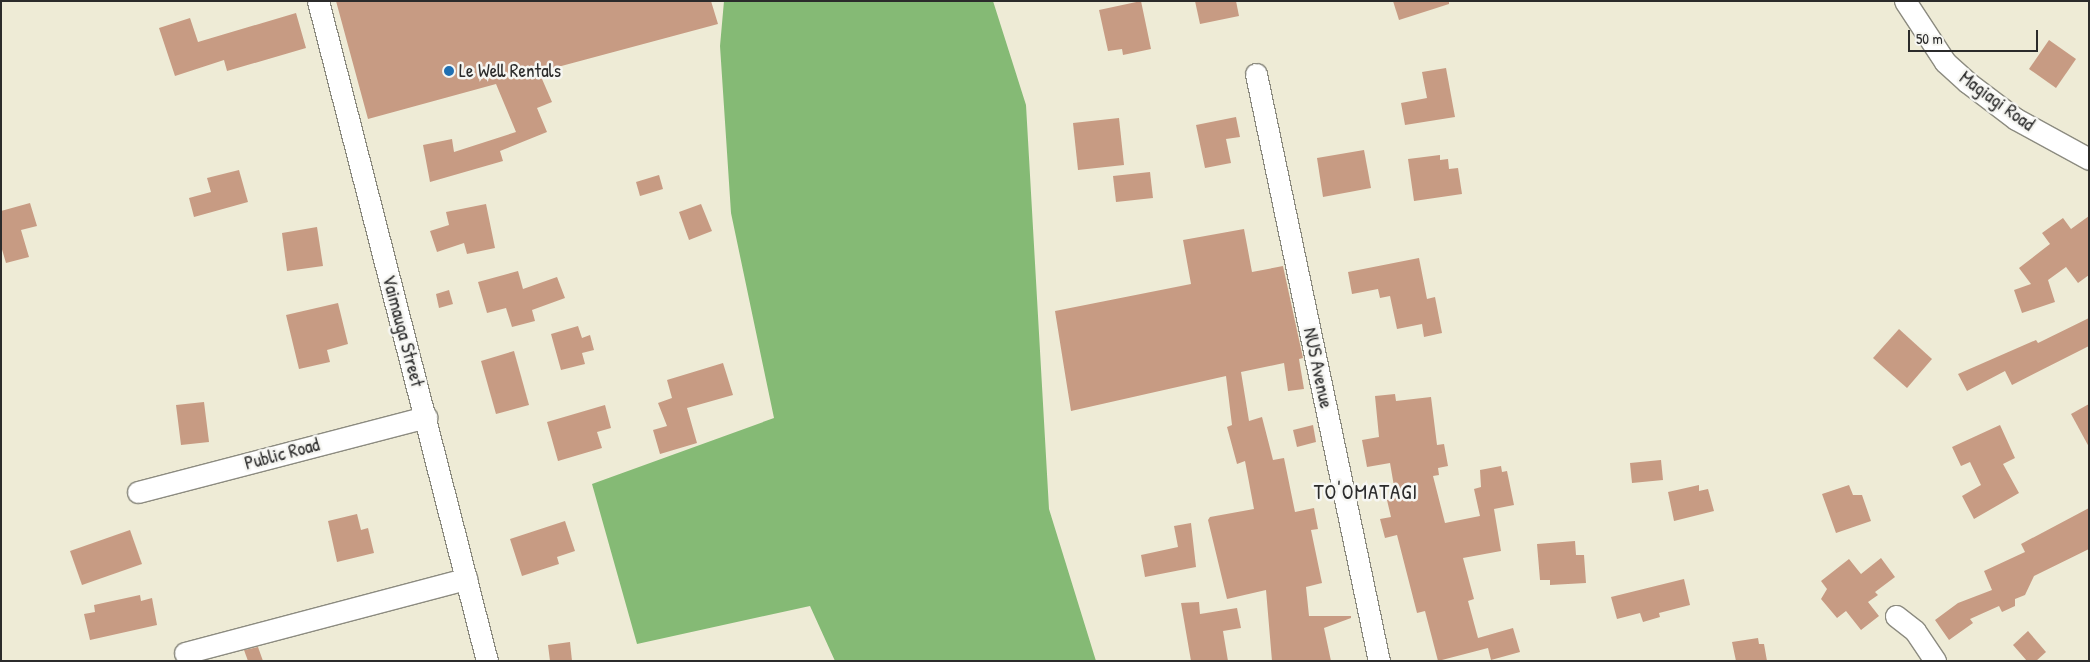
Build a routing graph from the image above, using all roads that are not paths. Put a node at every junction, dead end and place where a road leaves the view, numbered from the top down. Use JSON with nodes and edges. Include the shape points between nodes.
{"nodes":[{"id":1,"x":318,"y":1,"type":"edge"},
{"id":2,"x":1905,"y":1,"type":"edge"},
{"id":3,"x":1256,"y":74,"type":"dead end"},
{"id":4,"x":2089,"y":159,"type":"edge"},
{"id":5,"x":426,"y":417,"type":"junction"},
{"id":6,"x":138,"y":492,"type":"dead end"},
{"id":7,"x":466,"y":579,"type":"junction"},
{"id":8,"x":1896,"y":616,"type":"dead end"},
{"id":9,"x":185,"y":653,"type":"dead end"},
{"id":10,"x":487,"y":661,"type":"edge"},
{"id":11,"x":1379,"y":661,"type":"edge"},
{"id":12,"x":1935,"y":661,"type":"edge"}],
"edges":[{"from":1,"to":5,"type":"street","name":"Vaimauga Street"},
{"from":2,"to":4,"type":"street","name":"Magiagi Road","via":[[1945,62],[1967,82],[2016,119]]},
{"from":3,"to":11,"type":"street","name":"NUS Avenue"},
{"from":5,"to":6,"type":"street","name":"Public Road"},
{"from":5,"to":7,"type":"street","name":"Vaimauga Street"},
{"from":7,"to":9,"type":"street"},
{"from":7,"to":10,"type":"street","name":"Vaimauga Street"},
{"from":8,"to":12,"type":"street","via":[[1915,631]]}]}
